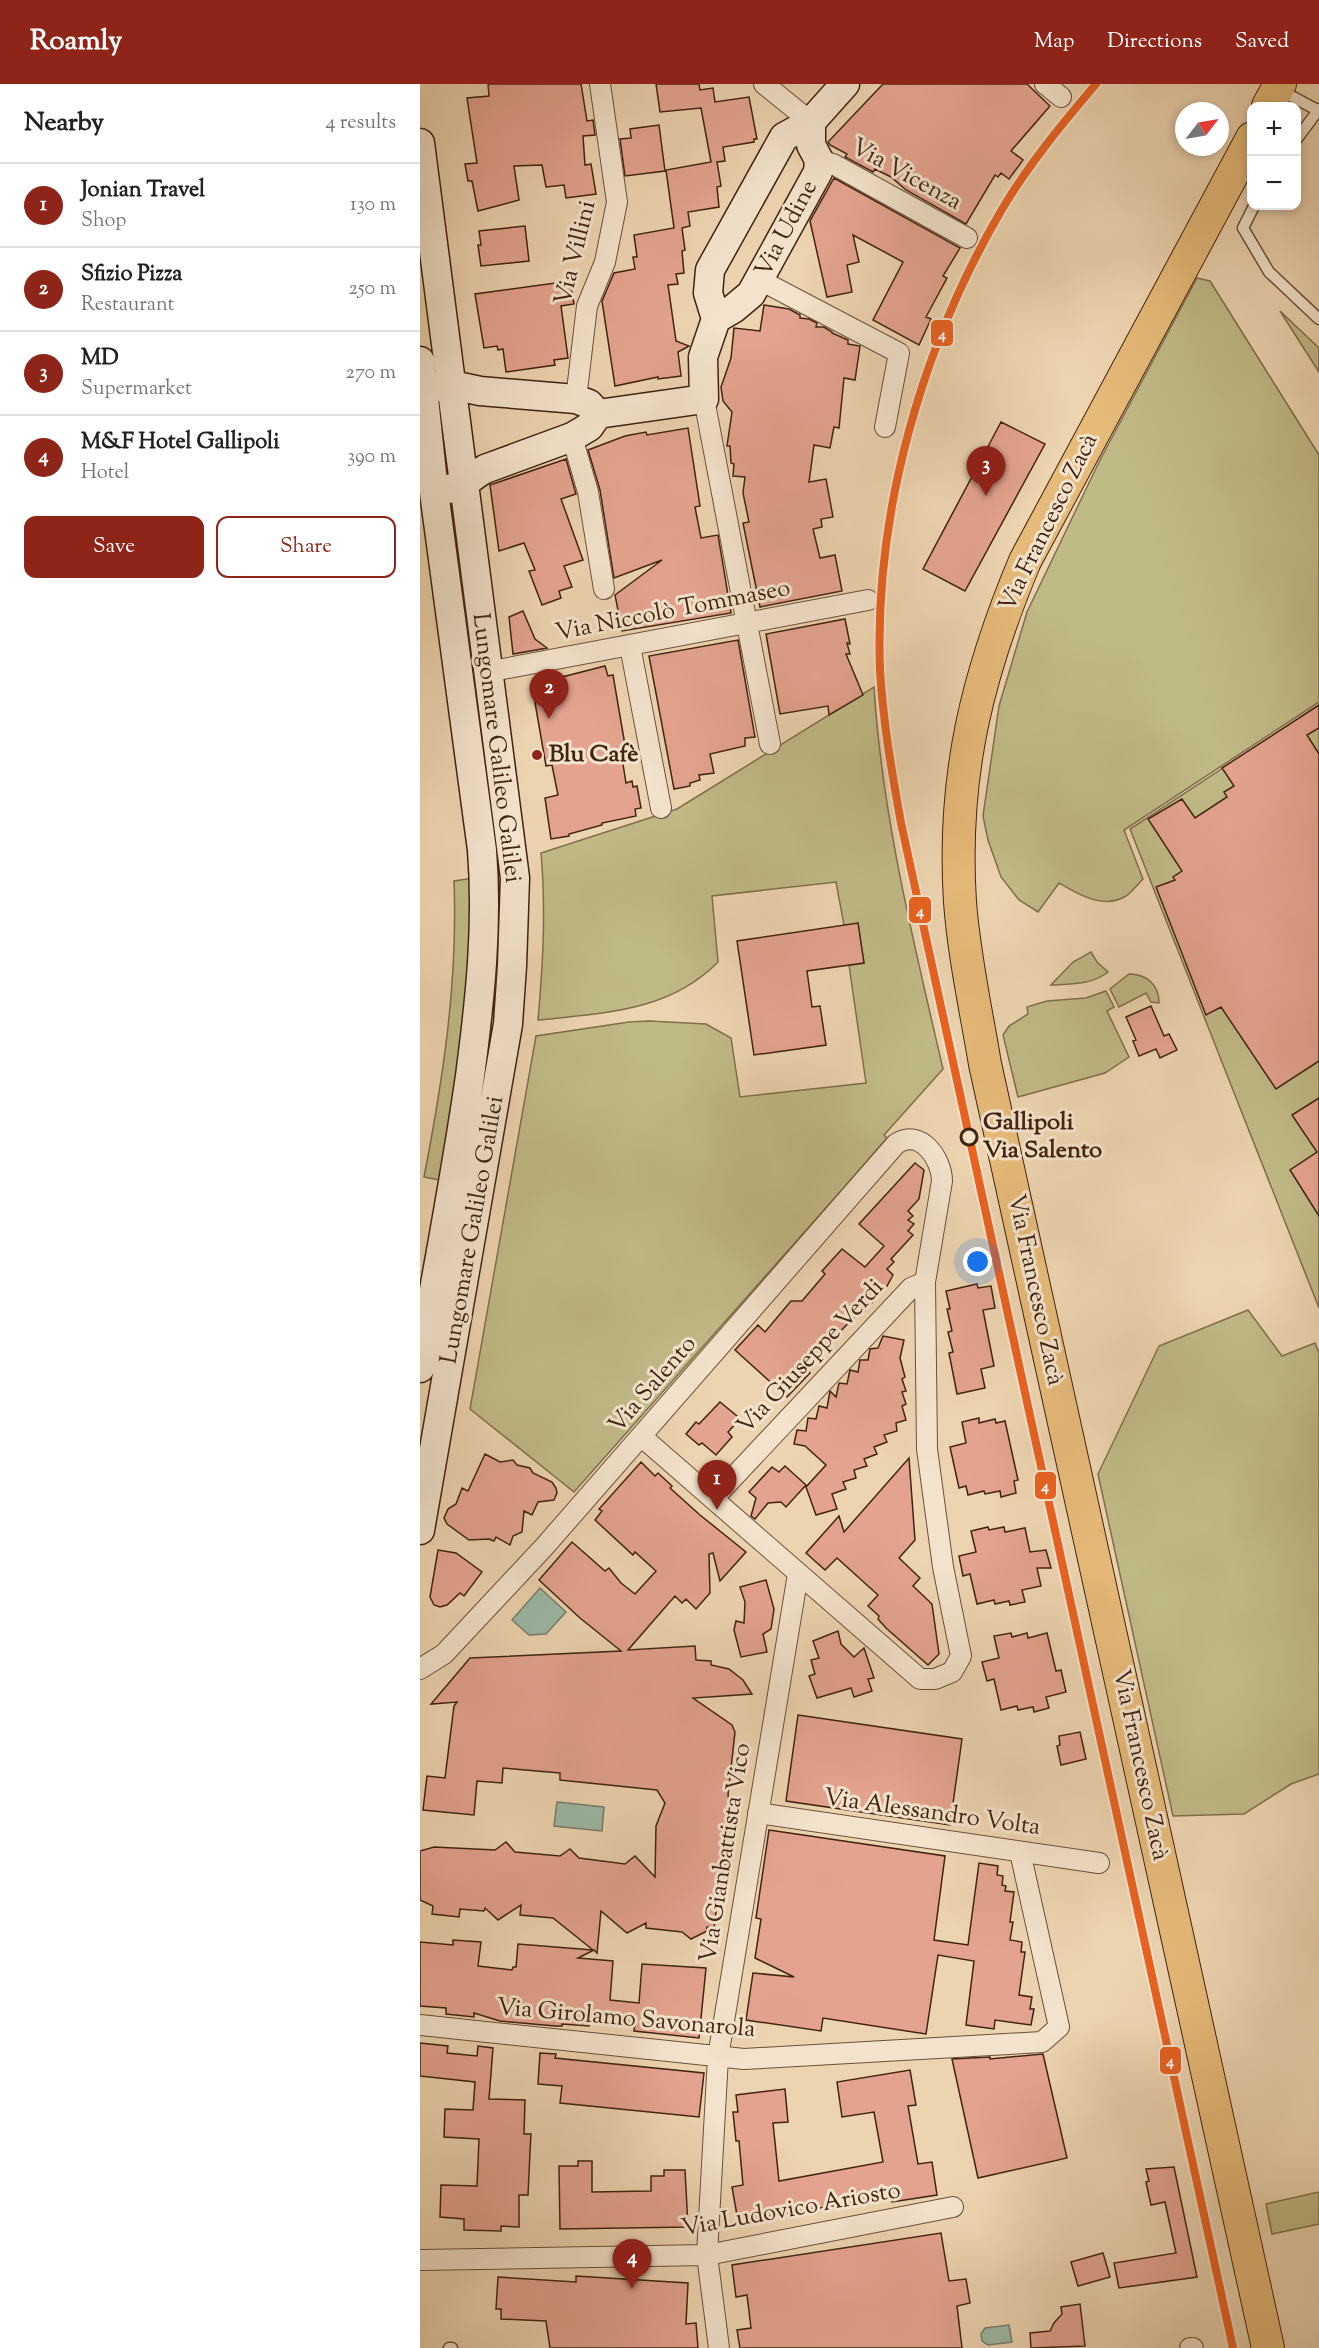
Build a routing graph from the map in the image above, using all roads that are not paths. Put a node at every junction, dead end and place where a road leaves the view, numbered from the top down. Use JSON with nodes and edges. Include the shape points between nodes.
{"nodes":[{"id":1,"x":600,"y":84,"type":"edge"},
{"id":2,"x":764,"y":84,"type":"edge"},
{"id":3,"x":846,"y":84,"type":"edge"},
{"id":4,"x":1045,"y":84,"type":"edge"},
{"id":5,"x":1275,"y":93,"type":"edge"},
{"id":6,"x":1061,"y":97,"type":"dead end"},
{"id":7,"x":1319,"y":111,"type":"edge"},
{"id":8,"x":811,"y":122,"type":"junction"},
{"id":9,"x":1301,"y":134,"type":"edge"},
{"id":10,"x":420,"y":143,"type":"edge"},
{"id":11,"x":1247,"y":145,"type":"edge"},
{"id":12,"x":819,"y":160,"type":"junction"},
{"id":13,"x":1252,"y":210,"type":"edge"},
{"id":14,"x":967,"y":238,"type":"dead end"},
{"id":15,"x":760,"y":280,"type":"junction"},
{"id":16,"x":716,"y":319,"type":"junction"},
{"id":17,"x":1319,"y":319,"type":"edge"},
{"id":18,"x":421,"y":374,"type":"edge"},
{"id":19,"x":452,"y":385,"type":"junction"},
{"id":20,"x":704,"y":399,"type":"junction"},
{"id":21,"x":587,"y":406,"type":"junction"},
{"id":22,"x":885,"y":427,"type":"dead end"},
{"id":23,"x":572,"y":437,"type":"junction"},
{"id":24,"x":463,"y":486,"type":"junction"},
{"id":25,"x":435,"y":492,"type":"junction"},
{"id":26,"x":604,"y":589,"type":"dead end"},
{"id":27,"x":868,"y":600,"type":"dead end"},
{"id":28,"x":747,"y":623,"type":"junction"},
{"id":29,"x":630,"y":646,"type":"junction"},
{"id":30,"x":488,"y":672,"type":"junction"},
{"id":31,"x":459,"y":676,"type":"junction"},
{"id":32,"x":770,"y":744,"type":"dead end"},
{"id":33,"x":662,"y":808,"type":"dead end"},
{"id":34,"x":925,"y":1282,"type":"junction"},
{"id":35,"x":420,"y":1368,"type":"edge"},
{"id":36,"x":642,"y":1437,"type":"junction"},
{"id":37,"x":713,"y":1499,"type":"junction"},
{"id":38,"x":420,"y":1530,"type":"edge"},
{"id":39,"x":798,"y":1574,"type":"junction"},
{"id":40,"x":420,"y":1669,"type":"edge"},
{"id":41,"x":758,"y":1813,"type":"junction"},
{"id":42,"x":1020,"y":1852,"type":"junction"},
{"id":43,"x":1099,"y":1863,"type":"dead end"},
{"id":44,"x":420,"y":2025,"type":"edge"},
{"id":45,"x":718,"y":2057,"type":"junction"},
{"id":46,"x":953,"y":2207,"type":"dead end"},
{"id":47,"x":707,"y":2255,"type":"junction"},
{"id":48,"x":420,"y":2260,"type":"edge"},
{"id":49,"x":719,"y":2348,"type":"edge"},
{"id":50,"x":1268,"y":2348,"type":"edge"}],
"edges":[{"from":1,"to":21,"type":"street","name":"Via Villini","via":[[617,202],[605,262],[588,306]]},
{"from":2,"to":8,"type":"street"},
{"from":3,"to":8,"type":"main road","name":"Via Udine"},
{"from":4,"to":6,"type":"street"},
{"from":5,"to":7,"type":"lane"},
{"from":7,"to":9,"type":"lane"},
{"from":8,"to":12,"type":"main road","name":"Via Udine","via":[[811,145]]},
{"from":8,"to":16,"type":"main road","name":"Via Udine","via":[[784,137],[710,270],[708,293]]},
{"from":10,"to":19,"type":"main road","name":"Lungomare Galileo Galilei"},
{"from":11,"to":50,"type":"main road","name":"Via Francesco Zacà","via":[[1025,561],[1009,599],[976,703],[962,780],[959,860],[966,954],[985,1064]]},
{"from":12,"to":14,"type":"street","name":"Via Vicenza"},
{"from":12,"to":15,"type":"main road","name":"Via Udine","via":[[818,172]]},
{"from":13,"to":17,"type":"lane","via":[[1243,228],[1269,272]]},
{"from":15,"to":16,"type":"main road","name":"Via Udine","via":[[751,294]]},
{"from":15,"to":22,"type":"street","via":[[899,353]]},
{"from":16,"to":20,"type":"main road","via":[[703,357]]},
{"from":18,"to":19,"type":"main road"},
{"from":18,"to":25,"type":"main road","name":"Lungomare Galileo Galilei"},
{"from":19,"to":21,"type":"main road"},
{"from":19,"to":24,"type":"main road","name":"Lungomare Galileo Galilei"},
{"from":20,"to":21,"type":"main road"},
{"from":20,"to":28,"type":"street"},
{"from":21,"to":23,"type":"main road","via":[[589,427]]},
{"from":23,"to":24,"type":"main road","via":[[485,469]]},
{"from":23,"to":26,"type":"street","via":[[588,492]]},
{"from":24,"to":25,"type":"main road"},
{"from":24,"to":30,"type":"main road","name":"Lungomare Galileo Galilei"},
{"from":25,"to":31,"type":"main road","name":"Lungomare Galileo Galilei"},
{"from":27,"to":28,"type":"street","name":"Via Niccolò Tommaseo"},
{"from":28,"to":29,"type":"street","name":"Via Niccolò Tommaseo"},
{"from":28,"to":32,"type":"street"},
{"from":29,"to":30,"type":"street","name":"Via Niccolò Tommaseo"},
{"from":29,"to":33,"type":"street"},
{"from":30,"to":31,"type":"main road"},
{"from":30,"to":38,"type":"main road","name":"Lungomare Galileo Galilei","via":[[515,878],[510,1001]]},
{"from":31,"to":35,"type":"main road","name":"Lungomare Galileo Galilei","via":[[484,872],[483,964],[461,1142]]},
{"from":34,"to":36,"type":"street","name":"Via Salento","via":[[942,1172],[937,1158],[922,1143],[906,1139],[896,1144]]},
{"from":34,"to":37,"type":"street","name":"Via Giuseppe Verdi","via":[[911,1287]]},
{"from":34,"to":39,"type":"street","via":[[927,1449],[943,1567],[961,1656],[952,1672],[935,1679],[920,1679]]},
{"from":36,"to":37,"type":"street"},
{"from":36,"to":40,"type":"street","name":"Via Salento","via":[[444,1653]]},
{"from":37,"to":39,"type":"street"},
{"from":39,"to":41,"type":"street","name":"Via Gianbattista Vico"},
{"from":41,"to":42,"type":"street","name":"Via Alessandro Volta"},
{"from":41,"to":45,"type":"street","name":"Via Gianbattista Vico"},
{"from":42,"to":43,"type":"street","name":"Via Alessandro Volta"},
{"from":42,"to":45,"type":"street","name":"Via Girolamo Savonarola","via":[[1059,2027],[1042,2042],[744,2059]]},
{"from":44,"to":45,"type":"street","name":"Via Girolamo Savonarola"},
{"from":45,"to":47,"type":"street","name":"Via Gianbattista Vico"},
{"from":46,"to":47,"type":"street","name":"Via Ludovico Ariosto"},
{"from":47,"to":48,"type":"street","name":"Via Ludovico Ariosto"},
{"from":47,"to":49,"type":"street","name":"Via Gianbattista Vico"}]}
